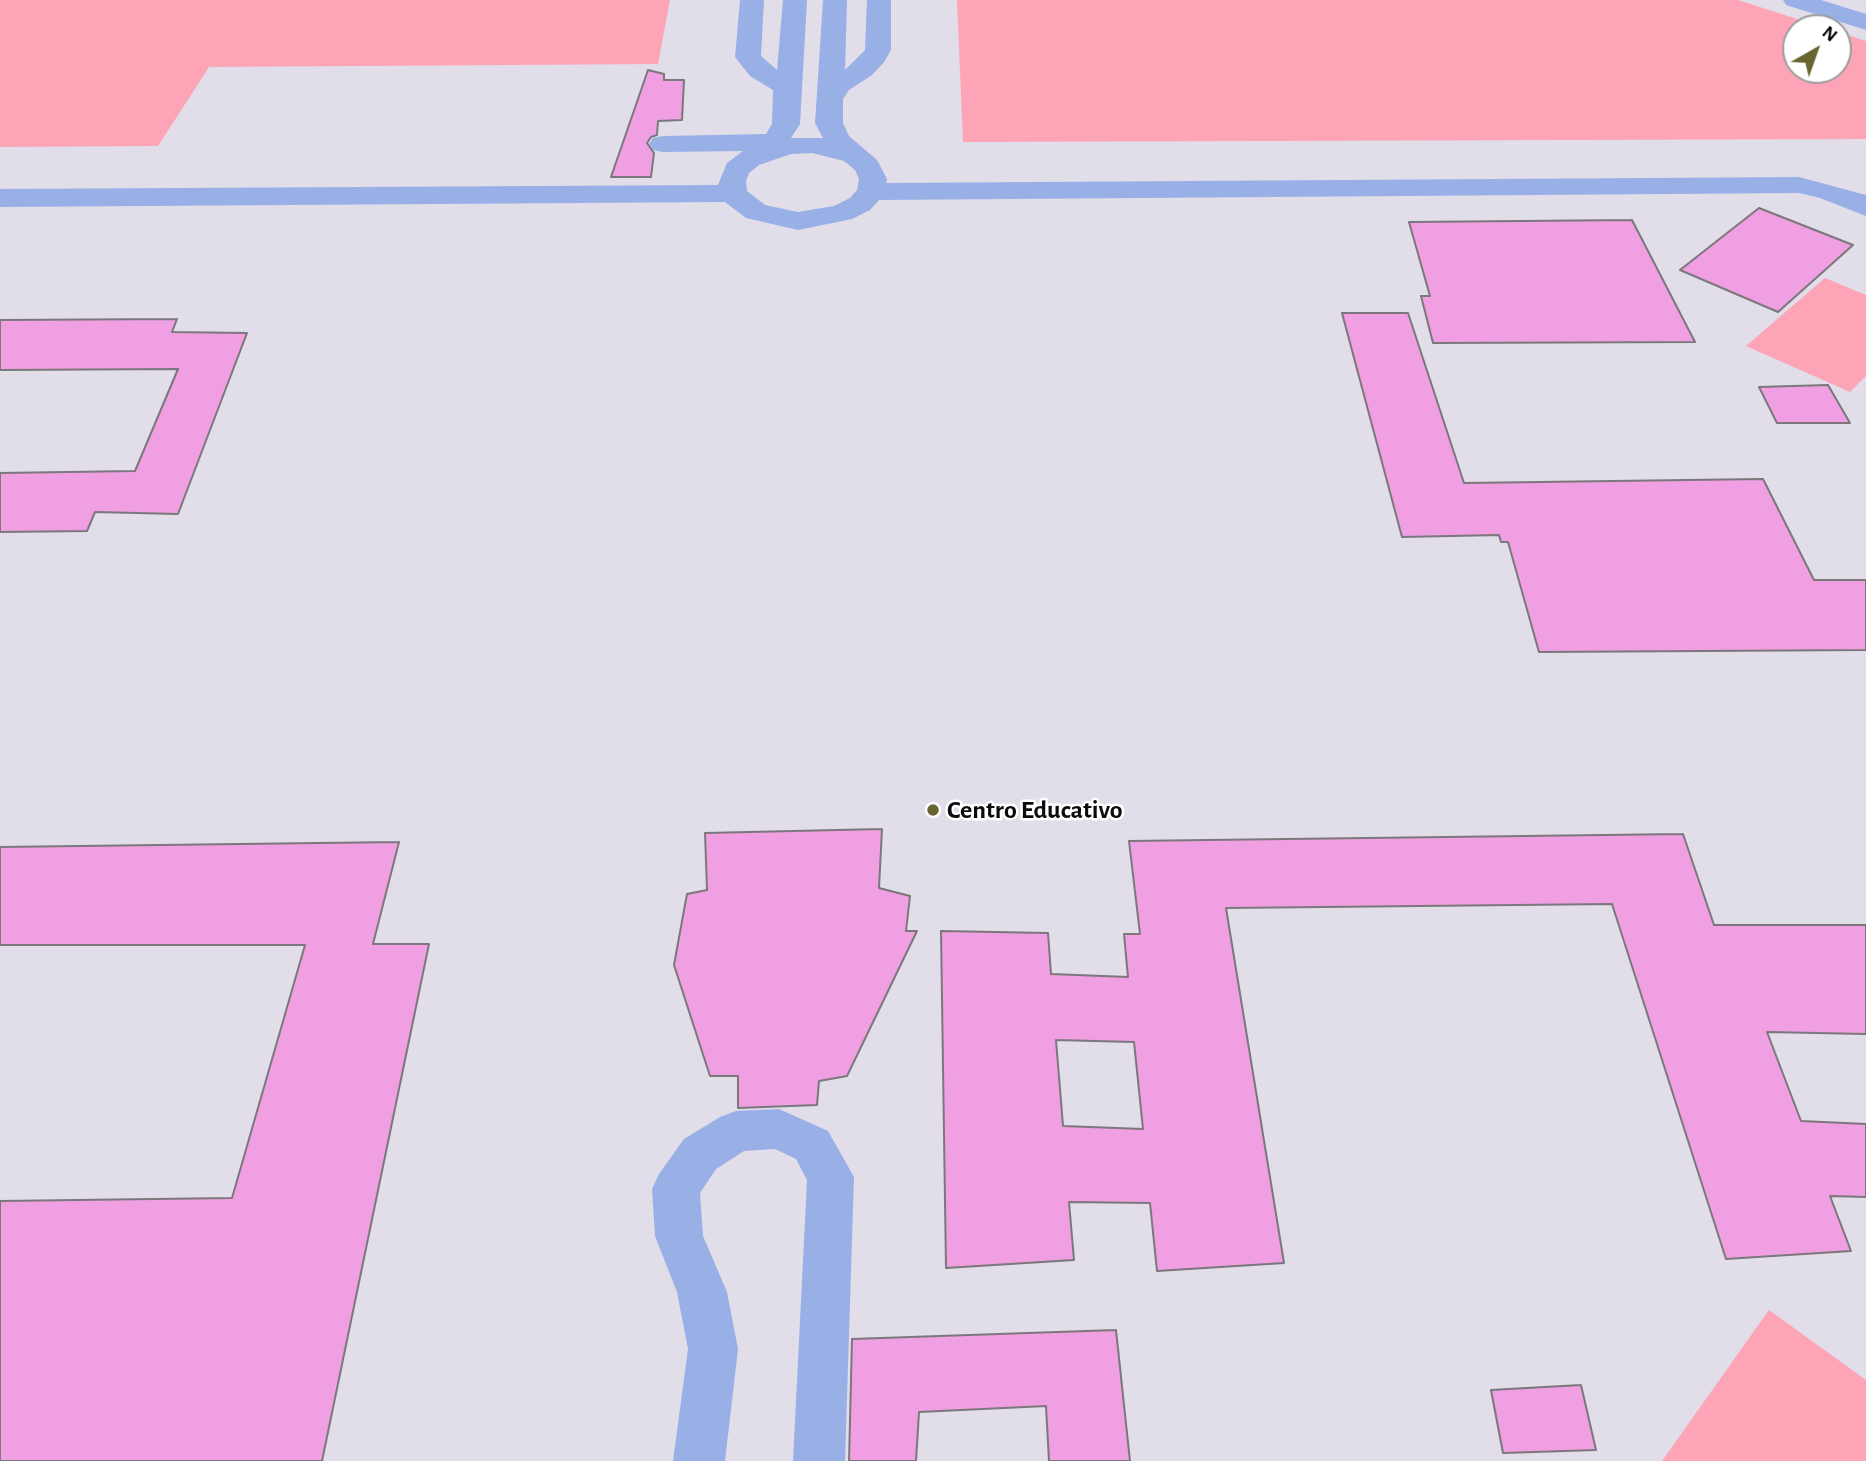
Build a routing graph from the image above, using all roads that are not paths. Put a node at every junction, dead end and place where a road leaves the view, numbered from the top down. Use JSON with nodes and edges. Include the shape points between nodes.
{"nodes":[{"id":1,"x":752,"y":0,"type":"edge"},
{"id":2,"x":795,"y":0,"type":"edge"},
{"id":3,"x":835,"y":0,"type":"edge"},
{"id":4,"x":878,"y":0,"type":"edge"},
{"id":5,"x":1796,"y":0,"type":"edge"},
{"id":6,"x":1866,"y":22,"type":"edge"},
{"id":7,"x":830,"y":99,"type":"junction"},
{"id":8,"x":787,"y":100,"type":"junction"},
{"id":9,"x":775,"y":142,"type":"junction"},
{"id":10,"x":663,"y":144,"type":"dead end"},
{"id":11,"x":855,"y":155,"type":"junction"},
{"id":12,"x":749,"y":159,"type":"junction"},
{"id":13,"x":733,"y":192,"type":"junction"},
{"id":14,"x":871,"y":192,"type":"junction"},
{"id":15,"x":0,"y":198,"type":"edge"},
{"id":16,"x":1866,"y":207,"type":"edge"},
{"id":17,"x":699,"y":1461,"type":"edge"},
{"id":18,"x":819,"y":1461,"type":"edge"}],
"edges":[{"from":1,"to":8,"type":"street","via":[[748,57],[783,85]]},
{"from":2,"to":8,"type":"street"},
{"from":3,"to":7,"type":"street"},
{"from":4,"to":7,"type":"street","via":[[875,57],[839,85]]},
{"from":5,"to":6,"type":"street"},
{"from":7,"to":11,"type":"street","via":[[832,132]]},
{"from":8,"to":9,"type":"street","via":[[786,124]]},
{"from":9,"to":10,"type":"street"},
{"from":9,"to":12,"type":"street"},
{"from":11,"to":12,"type":"street","via":[[812,145],[788,146]]},
{"from":11,"to":14,"type":"street","via":[[873,179]]},
{"from":12,"to":13,"type":"street","via":[[737,169]]},
{"from":13,"to":14,"type":"street","via":[[756,212],[798,220],[842,214]]},
{"from":13,"to":15,"type":"street"},
{"from":14,"to":16,"type":"street","via":[[1798,185]]},
{"from":17,"to":18,"type":"street","via":[[713,1349],[702,1292],[679,1236],[676,1189],[700,1154],[736,1131],[779,1129],[812,1145],[831,1177]]}]}
